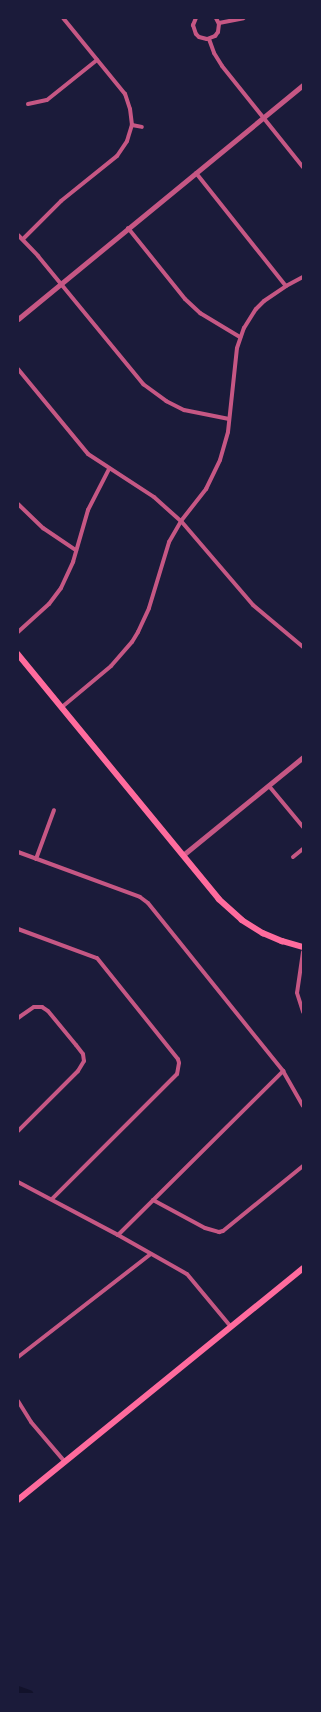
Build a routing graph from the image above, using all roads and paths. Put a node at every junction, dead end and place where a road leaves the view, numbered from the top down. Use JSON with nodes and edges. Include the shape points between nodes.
{"nodes":[{"id":1,"x":63,"y":18,"type":"edge"},
{"id":2,"x":196,"y":18,"type":"edge"},
{"id":3,"x":216,"y":18,"type":"edge"},
{"id":4,"x":244,"y":18,"type":"edge"},
{"id":5,"x":219,"y":23,"type":"junction"},
{"id":6,"x":209,"y":39,"type":"junction"},
{"id":7,"x":97,"y":60,"type":"junction"},
{"id":8,"x":303,"y":85,"type":"edge"},
{"id":9,"x":28,"y":104,"type":"dead end"},
{"id":10,"x":263,"y":118,"type":"junction"},
{"id":11,"x":132,"y":125,"type":"junction"},
{"id":12,"x":142,"y":126,"type":"dead end"},
{"id":13,"x":303,"y":167,"type":"edge"},
{"id":14,"x":196,"y":173,"type":"junction"},
{"id":15,"x":128,"y":228,"type":"junction"},
{"id":16,"x":18,"y":234,"type":"edge"},
{"id":17,"x":23,"y":239,"type":"junction"},
{"id":18,"x":303,"y":277,"type":"edge"},
{"id":19,"x":61,"y":284,"type":"junction"},
{"id":20,"x":286,"y":286,"type":"junction"},
{"id":21,"x":18,"y":319,"type":"edge"},
{"id":22,"x":240,"y":337,"type":"junction"},
{"id":23,"x":18,"y":368,"type":"edge"},
{"id":24,"x":229,"y":419,"type":"junction"},
{"id":25,"x":109,"y":469,"type":"junction"},
{"id":26,"x":18,"y":504,"type":"edge"},
{"id":27,"x":181,"y":521,"type":"junction"},
{"id":28,"x":76,"y":550,"type":"junction"},
{"id":29,"x":18,"y":632,"type":"edge"},
{"id":30,"x":303,"y":648,"type":"edge"},
{"id":31,"x":18,"y":654,"type":"edge"},
{"id":32,"x":62,"y":707,"type":"junction"},
{"id":33,"x":303,"y":757,"type":"edge"},
{"id":34,"x":269,"y":786,"type":"junction"},
{"id":35,"x":54,"y":810,"type":"dead end"},
{"id":36,"x":303,"y":827,"type":"edge"},
{"id":37,"x":303,"y":849,"type":"edge"},
{"id":38,"x":18,"y":852,"type":"edge"},
{"id":39,"x":183,"y":855,"type":"junction"},
{"id":40,"x":293,"y":857,"type":"dead end"},
{"id":41,"x":36,"y":859,"type":"junction"},
{"id":42,"x":18,"y":928,"type":"edge"},
{"id":43,"x":303,"y":947,"type":"edge"},
{"id":44,"x":303,"y":952,"type":"edge"},
{"id":45,"x":303,"y":1012,"type":"edge"},
{"id":46,"x":18,"y":1018,"type":"edge"},
{"id":47,"x":283,"y":1071,"type":"junction"},
{"id":48,"x":303,"y":1106,"type":"edge"},
{"id":49,"x":18,"y":1131,"type":"edge"},
{"id":50,"x":303,"y":1166,"type":"edge"},
{"id":51,"x":18,"y":1182,"type":"edge"},
{"id":52,"x":52,"y":1199,"type":"junction"},
{"id":53,"x":153,"y":1200,"type":"junction"},
{"id":54,"x":118,"y":1235,"type":"junction"},
{"id":55,"x":151,"y":1254,"type":"junction"},
{"id":56,"x":303,"y":1268,"type":"edge"},
{"id":57,"x":231,"y":1327,"type":"junction"},
{"id":58,"x":18,"y":1357,"type":"edge"},
{"id":59,"x":18,"y":1401,"type":"edge"},
{"id":60,"x":65,"y":1462,"type":"junction"},
{"id":61,"x":18,"y":1500,"type":"edge"}],
"edges":[{"from":1,"to":7,"type":"street"},
{"from":2,"to":6,"type":"street","via":[[193,25],[196,34],[203,39]]},
{"from":3,"to":5,"type":"street"},
{"from":4,"to":5,"type":"street"},
{"from":5,"to":6,"type":"street","via":[[218,32]]},
{"from":6,"to":10,"type":"street","via":[[222,66]]},
{"from":7,"to":9,"type":"street","via":[[47,100]]},
{"from":7,"to":11,"type":"street","via":[[125,94]]},
{"from":8,"to":10,"type":"street"},
{"from":10,"to":13,"type":"street"},
{"from":10,"to":14,"type":"street"},
{"from":11,"to":12,"type":"street"},
{"from":11,"to":17,"type":"street","via":[[127,141],[117,156],[61,201]]},
{"from":14,"to":15,"type":"street"},
{"from":14,"to":20,"type":"street"},
{"from":15,"to":19,"type":"street"},
{"from":15,"to":22,"type":"street","via":[[184,299],[200,313]]},
{"from":16,"to":17,"type":"street"},
{"from":17,"to":19,"type":"street"},
{"from":18,"to":20,"type":"street"},
{"from":19,"to":21,"type":"street"},
{"from":19,"to":24,"type":"street","via":[[134,375],[152,391],[184,410]]},
{"from":20,"to":22,"type":"street","via":[[256,309]]},
{"from":22,"to":24,"type":"street","via":[[234,365]]},
{"from":23,"to":25,"type":"street","via":[[78,444]]},
{"from":24,"to":27,"type":"street","via":[[216,470],[206,489]]},
{"from":25,"to":27,"type":"street","via":[[154,497]]},
{"from":25,"to":28,"type":"street","via":[[88,510]]},
{"from":26,"to":28,"type":"street","via":[[43,528]]},
{"from":27,"to":30,"type":"street","via":[[253,605]]},
{"from":27,"to":32,"type":"street","via":[[169,542],[149,608],[132,642],[111,666]]},
{"from":28,"to":29,"type":"street","via":[[66,580],[56,596]]},
{"from":31,"to":32,"type":"main road"},
{"from":32,"to":39,"type":"main road"},
{"from":33,"to":34,"type":"street"},
{"from":34,"to":36,"type":"street"},
{"from":34,"to":39,"type":"street"},
{"from":35,"to":41,"type":"street"},
{"from":37,"to":40,"type":"street"},
{"from":38,"to":41,"type":"street"},
{"from":39,"to":43,"type":"main road","via":[[218,899],[242,920],[271,936]]},
{"from":41,"to":47,"type":"street","via":[[145,901]]},
{"from":42,"to":52,"type":"street","via":[[98,958],[179,1063],[177,1074]]},
{"from":44,"to":45,"type":"street","via":[[297,993]]},
{"from":46,"to":49,"type":"street","via":[[34,1007],[42,1007],[76,1045],[83,1054],[84,1061],[78,1071]]},
{"from":47,"to":48,"type":"street"},
{"from":47,"to":53,"type":"street"},
{"from":50,"to":53,"type":"street","via":[[219,1232],[205,1228]]},
{"from":51,"to":52,"type":"street"},
{"from":52,"to":54,"type":"street"},
{"from":53,"to":54,"type":"street"},
{"from":54,"to":55,"type":"street"},
{"from":55,"to":57,"type":"street","via":[[187,1274]]},
{"from":55,"to":58,"type":"street"},
{"from":56,"to":57,"type":"main road"},
{"from":57,"to":60,"type":"main road"},
{"from":59,"to":60,"type":"street","via":[[31,1422]]},
{"from":60,"to":61,"type":"main road"}]}
